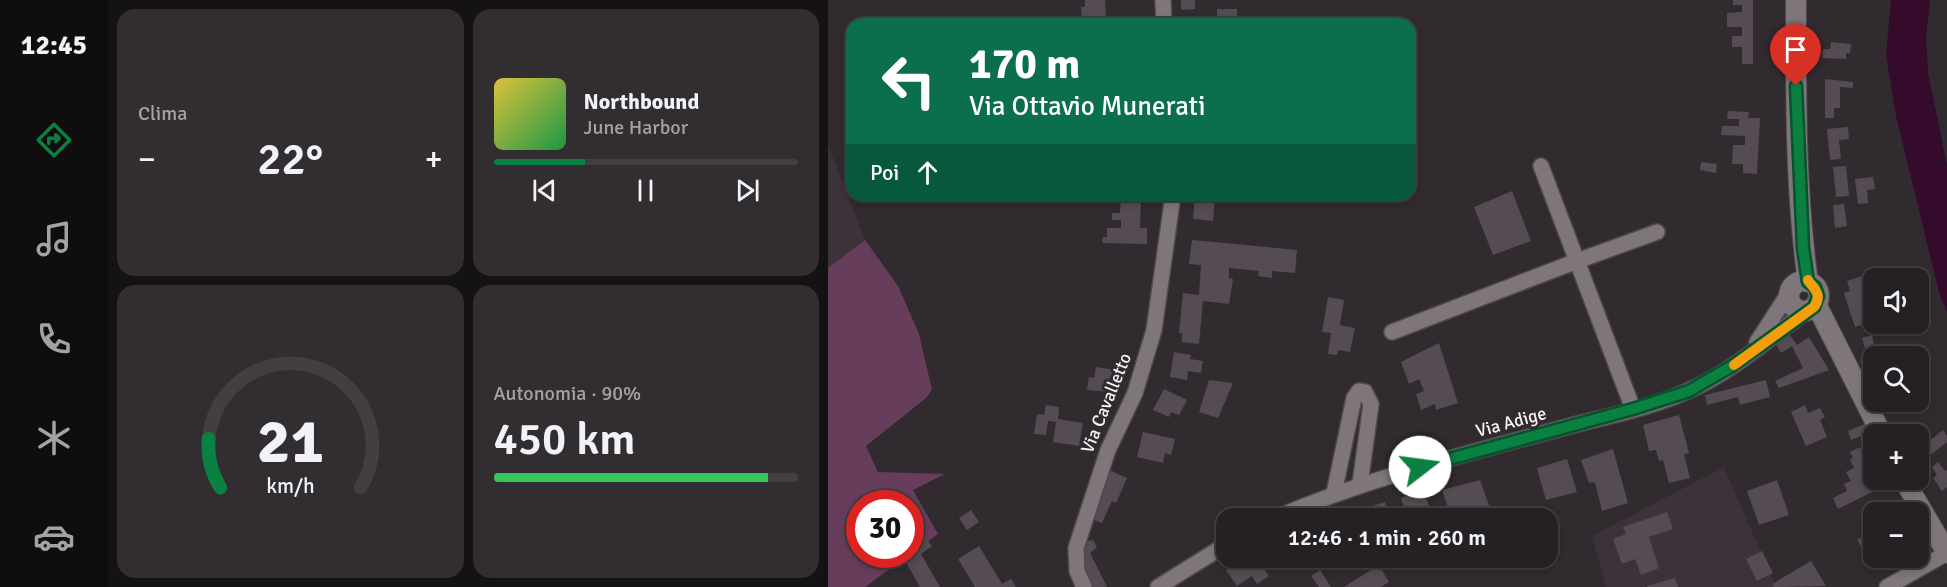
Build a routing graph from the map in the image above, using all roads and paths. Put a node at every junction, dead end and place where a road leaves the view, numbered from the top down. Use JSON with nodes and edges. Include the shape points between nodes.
{"nodes":[{"id":1,"x":1163,"y":0,"type":"edge"},
{"id":2,"x":1796,"y":0,"type":"edge"},
{"id":3,"x":1164,"y":18,"type":"edge"},
{"id":4,"x":1541,"y":166,"type":"dead end"},
{"id":5,"x":1172,"y":201,"type":"edge"},
{"id":6,"x":1657,"y":232,"type":"dead end"},
{"id":7,"x":1577,"y":261,"type":"junction"},
{"id":8,"x":1798,"y":286,"type":"junction"},
{"id":9,"x":1811,"y":307,"type":"junction"},
{"id":10,"x":1392,"y":332,"type":"dead end"},
{"id":11,"x":1752,"y":350,"type":"junction"},
{"id":12,"x":1633,"y":409,"type":"junction"},
{"id":13,"x":1876,"y":424,"type":"edge"},
{"id":14,"x":1360,"y":484,"type":"junction"},
{"id":15,"x":1910,"y":490,"type":"edge"},
{"id":16,"x":1334,"y":493,"type":"junction"},
{"id":17,"x":1299,"y":508,"type":"edge"},
{"id":18,"x":1216,"y":551,"type":"edge"},
{"id":19,"x":1947,"y":553,"type":"edge"},
{"id":20,"x":1084,"y":587,"type":"edge"},
{"id":21,"x":1158,"y":587,"type":"edge"},
{"id":22,"x":1887,"y":587,"type":"edge"}],
"edges":[{"from":1,"to":3,"type":"street"},
{"from":2,"to":8,"type":"street","via":[[1803,248]]},
{"from":4,"to":7,"type":"street"},
{"from":5,"to":20,"type":"street","name":"Via Cavalletto","via":[[1154,330],[1135,393],[1108,450],[1076,548],[1077,571]]},
{"from":6,"to":7,"type":"street"},
{"from":7,"to":10,"type":"street"},
{"from":7,"to":12,"type":"street"},
{"from":8,"to":9,"type":"street","via":[[1790,299],[1794,307]]},
{"from":8,"to":11,"type":"street","name":"Via Adige"},
{"from":9,"to":11,"type":"street","name":"Via Adige"},
{"from":9,"to":13,"type":"street","via":[[1829,329]]},
{"from":11,"to":12,"type":"street","name":"Via Adige","via":[[1689,391]]},
{"from":12,"to":14,"type":"street","name":"Via Adige"},
{"from":14,"to":16,"type":"street","name":"Via Adige"},
{"from":14,"to":16,"type":"street","via":[[1371,404],[1365,392],[1359,391],[1354,398]]},
{"from":15,"to":19,"type":"street"},
{"from":16,"to":17,"type":"street","name":"Via Adige"},
{"from":18,"to":21,"type":"street"},
{"from":19,"to":22,"type":"street"}]}
